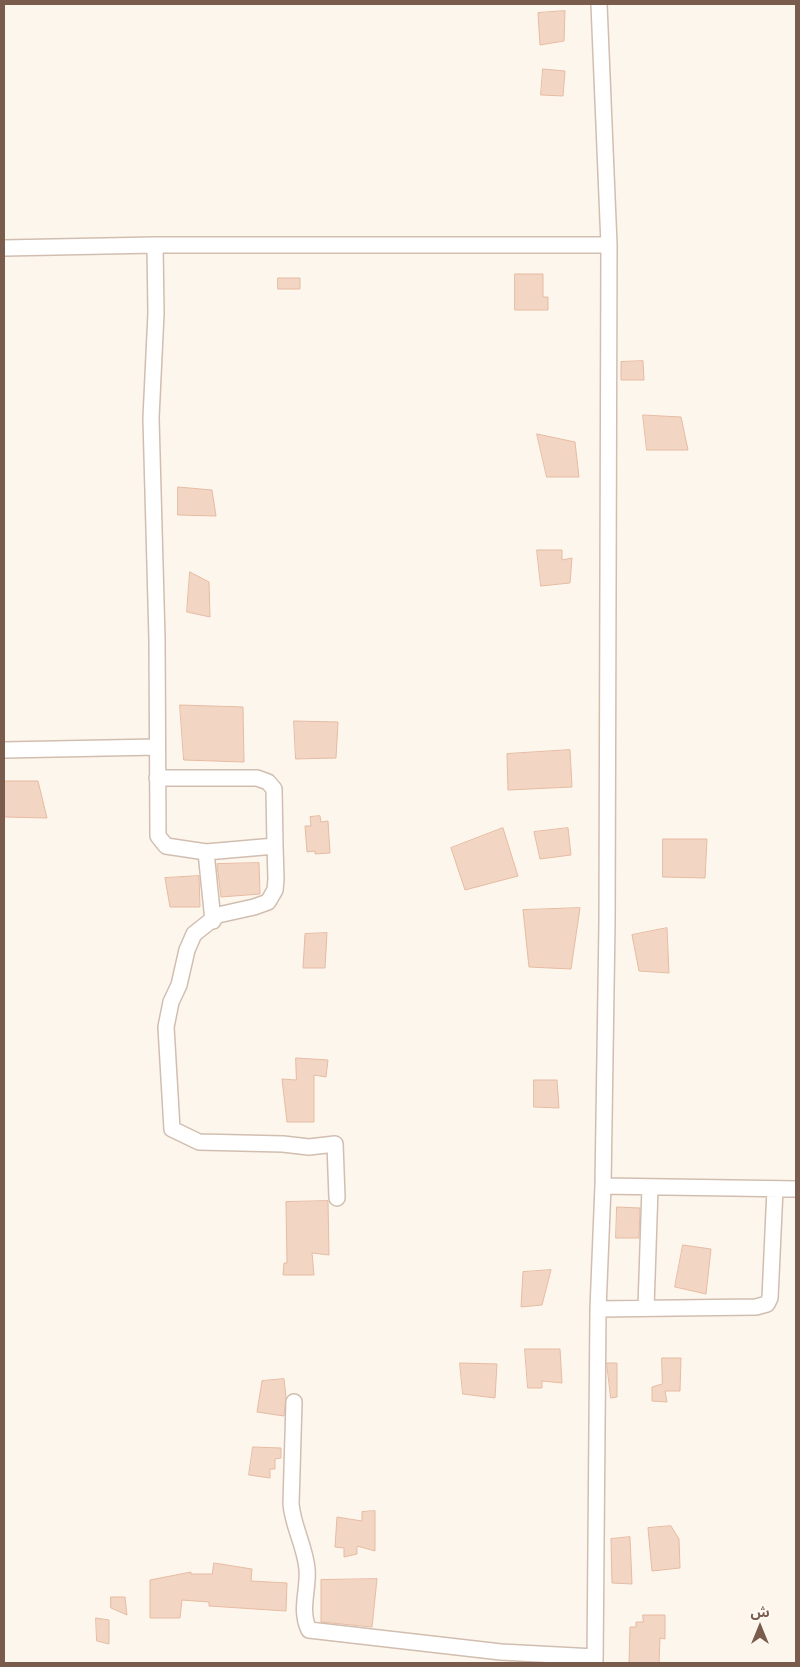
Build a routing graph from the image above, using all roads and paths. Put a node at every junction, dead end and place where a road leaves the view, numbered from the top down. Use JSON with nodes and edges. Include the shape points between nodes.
{"nodes":[{"id":1,"x":599,"y":4,"type":"edge"},
{"id":2,"x":155,"y":245,"type":"junction"},
{"id":3,"x":609,"y":246,"type":"junction"},
{"id":4,"x":4,"y":248,"type":"edge"},
{"id":5,"x":157,"y":747,"type":"junction"},
{"id":6,"x":4,"y":750,"type":"edge"},
{"id":7,"x":157,"y":778,"type":"junction"},
{"id":8,"x":275,"y":846,"type":"junction"},
{"id":9,"x":206,"y":852,"type":"junction"},
{"id":10,"x":213,"y":921,"type":"junction"},
{"id":11,"x":603,"y":1186,"type":"junction"},
{"id":12,"x":650,"y":1188,"type":"junction"},
{"id":13,"x":775,"y":1189,"type":"junction"},
{"id":14,"x":796,"y":1189,"type":"edge"},
{"id":15,"x":337,"y":1198,"type":"dead end"},
{"id":16,"x":646,"y":1307,"type":"junction"},
{"id":17,"x":598,"y":1308,"type":"junction"},
{"id":18,"x":294,"y":1402,"type":"dead end"},
{"id":19,"x":595,"y":1660,"type":"edge"}],
"edges":[{"from":1,"to":3,"type":"street"},
{"from":2,"to":3,"type":"street"},
{"from":2,"to":4,"type":"street"},
{"from":2,"to":5,"type":"street","via":[[152,418]]},
{"from":3,"to":11,"type":"street"},
{"from":5,"to":6,"type":"street"},
{"from":5,"to":7,"type":"street"},
{"from":7,"to":8,"type":"street","via":[[257,778],[268,782],[274,789]]},
{"from":7,"to":9,"type":"street","via":[[158,836],[166,846]]},
{"from":8,"to":9,"type":"street"},
{"from":8,"to":10,"type":"street","via":[[275,890],[268,902],[218,915]]},
{"from":9,"to":10,"type":"street"},
{"from":10,"to":15,"type":"street","via":[[194,934],[166,1027],[172,1130],[200,1142],[335,1144]]},
{"from":11,"to":12,"type":"street"},
{"from":11,"to":17,"type":"street"},
{"from":12,"to":13,"type":"street"},
{"from":12,"to":16,"type":"street"},
{"from":13,"to":14,"type":"street"},
{"from":13,"to":16,"type":"street","via":[[770,1298],[767,1304],[756,1307]]},
{"from":16,"to":17,"type":"street"},
{"from":17,"to":19,"type":"street"},
{"from":18,"to":19,"type":"street","via":[[292,1520],[307,1570],[304,1621],[309,1630]]}]}
